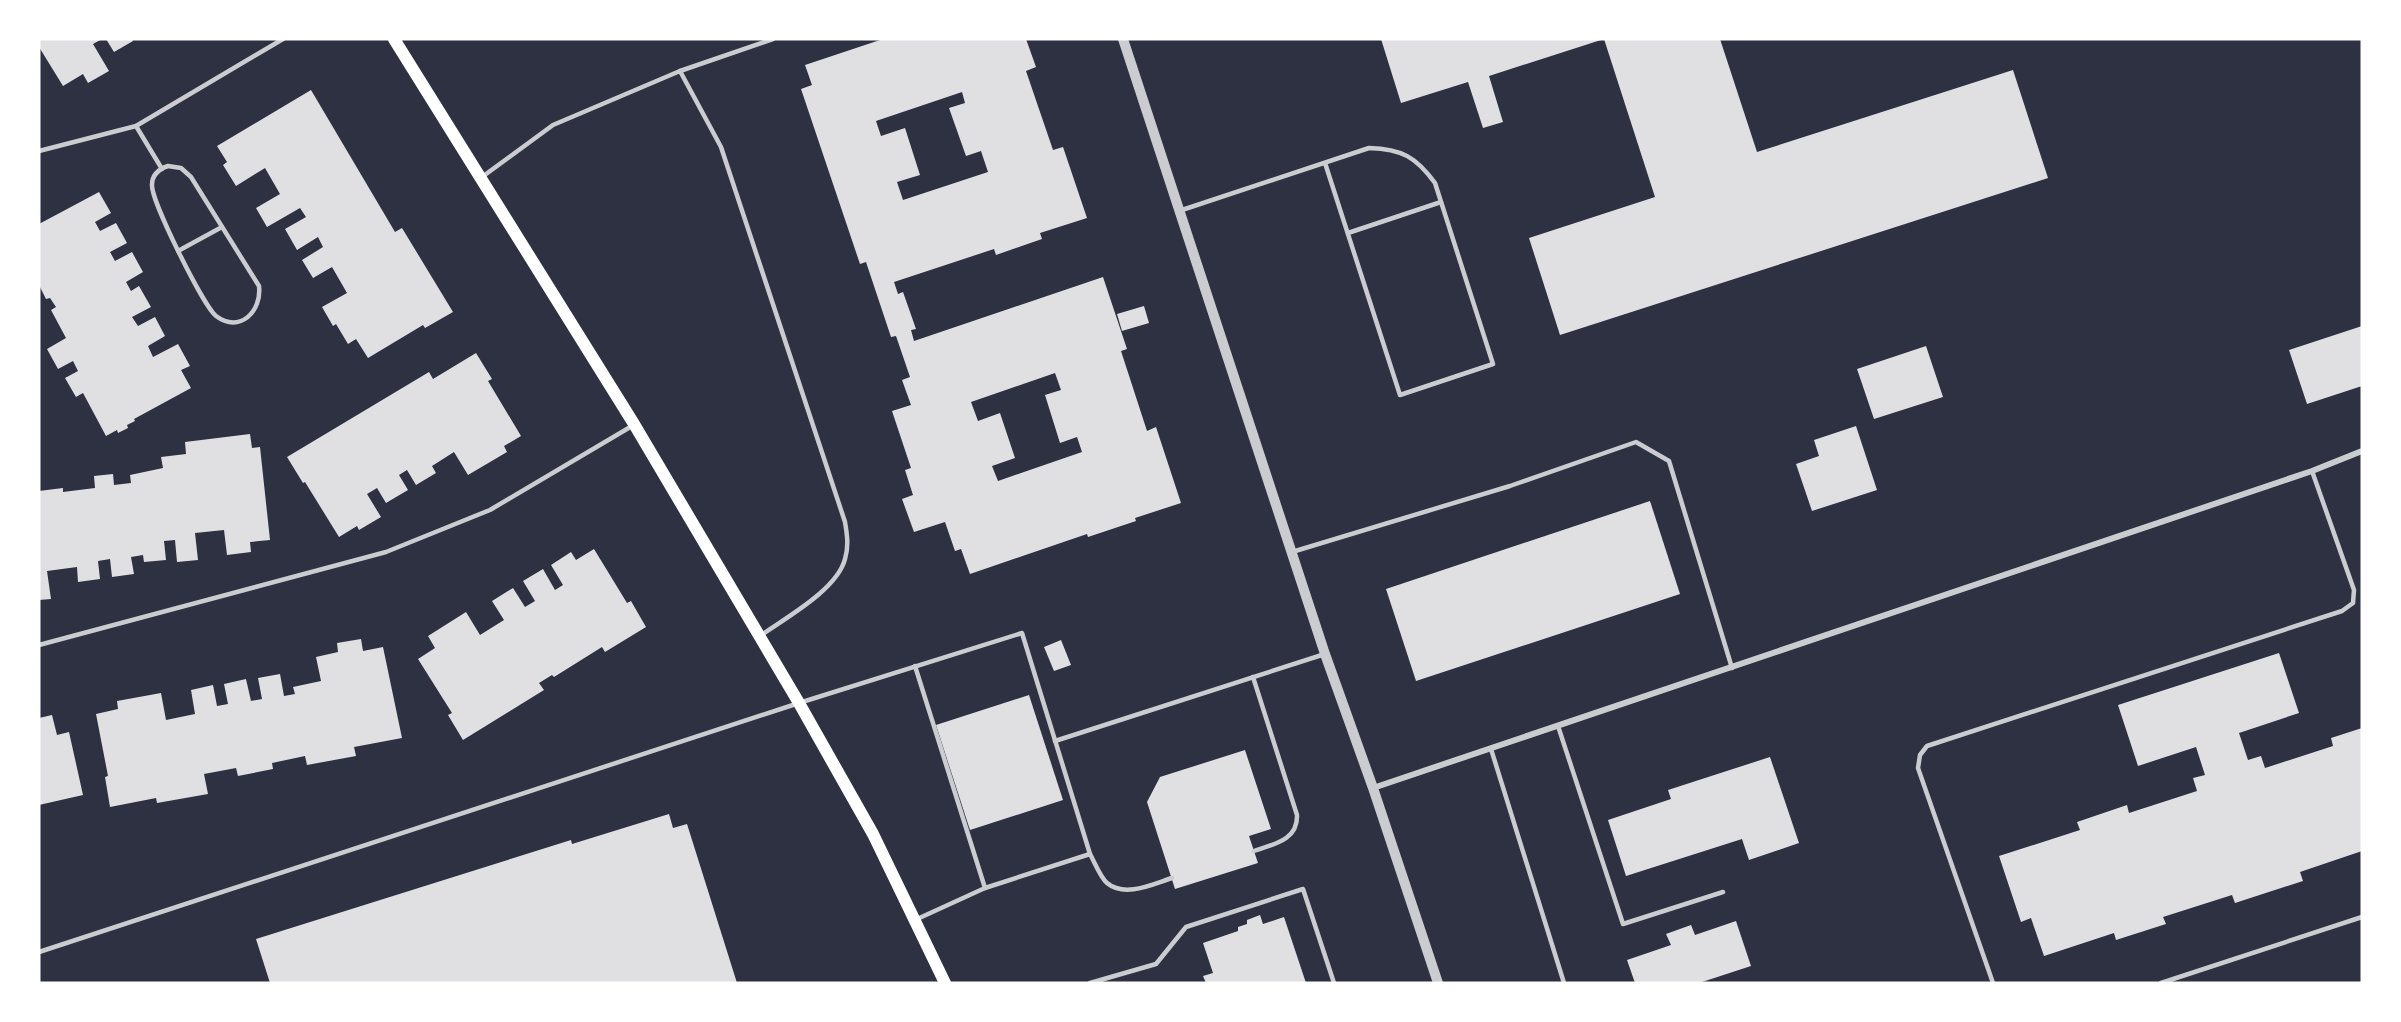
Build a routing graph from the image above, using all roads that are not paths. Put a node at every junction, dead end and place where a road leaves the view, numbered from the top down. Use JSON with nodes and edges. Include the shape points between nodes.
{"nodes":[{"id":1,"x":283,"y":39,"type":"edge"},
{"id":2,"x":394,"y":39,"type":"edge"},
{"id":3,"x":773,"y":39,"type":"edge"},
{"id":4,"x":1123,"y":39,"type":"edge"},
{"id":5,"x":680,"y":71,"type":"junction"},
{"id":6,"x":136,"y":126,"type":"junction"},
{"id":7,"x":39,"y":151,"type":"edge"},
{"id":8,"x":1325,"y":163,"type":"junction"},
{"id":9,"x":162,"y":168,"type":"junction"},
{"id":10,"x":480,"y":178,"type":"junction"},
{"id":11,"x":1441,"y":202,"type":"junction"},
{"id":12,"x":1179,"y":211,"type":"junction"},
{"id":13,"x":222,"y":227,"type":"junction"},
{"id":14,"x":1348,"y":233,"type":"junction"},
{"id":15,"x":178,"y":251,"type":"junction"},
{"id":16,"x":634,"y":424,"type":"junction"},
{"id":17,"x":2362,"y":451,"type":"edge"},
{"id":18,"x":2312,"y":471,"type":"junction"},
{"id":19,"x":1291,"y":553,"type":"junction"},
{"id":20,"x":760,"y":636,"type":"junction"},
{"id":21,"x":39,"y":645,"type":"edge"},
{"id":22,"x":1325,"y":654,"type":"junction"},
{"id":23,"x":915,"y":666,"type":"junction"},
{"id":24,"x":1732,"y":668,"type":"junction"},
{"id":25,"x":1253,"y":677,"type":"junction"},
{"id":26,"x":799,"y":703,"type":"junction"},
{"id":27,"x":1558,"y":726,"type":"junction"},
{"id":28,"x":1055,"y":741,"type":"junction"},
{"id":29,"x":1491,"y":749,"type":"junction"},
{"id":30,"x":1373,"y":788,"type":"junction"},
{"id":31,"x":1254,"y":851,"type":"dead end"},
{"id":32,"x":1090,"y":854,"type":"junction"},
{"id":33,"x":1172,"y":878,"type":"dead end"},
{"id":34,"x":985,"y":888,"type":"junction"},
{"id":35,"x":1722,"y":892,"type":"dead end"},
{"id":36,"x":2362,"y":917,"type":"edge"},
{"id":37,"x":915,"y":920,"type":"junction"},
{"id":38,"x":39,"y":952,"type":"edge"},
{"id":39,"x":945,"y":983,"type":"edge"},
{"id":40,"x":1090,"y":983,"type":"edge"},
{"id":41,"x":1334,"y":983,"type":"edge"},
{"id":42,"x":1438,"y":983,"type":"edge"},
{"id":43,"x":1564,"y":983,"type":"edge"},
{"id":44,"x":1993,"y":983,"type":"edge"},
{"id":45,"x":2161,"y":983,"type":"edge"}],
"edges":[{"from":1,"to":6,"type":"lane"},
{"from":2,"to":10,"type":"main road"},
{"from":3,"to":5,"type":"lane"},
{"from":4,"to":12,"type":"street"},
{"from":5,"to":10,"type":"lane","via":[[554,125]]},
{"from":5,"to":20,"type":"lane","via":[[721,147],[848,541],[845,560],[836,578]]},
{"from":6,"to":7,"type":"lane"},
{"from":6,"to":9,"type":"lane"},
{"from":8,"to":11,"type":"lane","via":[[1369,148],[1408,155],[1424,167]]},
{"from":8,"to":12,"type":"lane"},
{"from":8,"to":14,"type":"lane"},
{"from":9,"to":13,"type":"lane","via":[[175,166],[186,171]]},
{"from":9,"to":15,"type":"lane","via":[[153,178],[152,191]]},
{"from":10,"to":16,"type":"main road"},
{"from":11,"to":14,"type":"lane"},
{"from":11,"to":14,"type":"lane","via":[[1493,364],[1400,395]]},
{"from":12,"to":19,"type":"street"},
{"from":13,"to":15,"type":"lane"},
{"from":13,"to":15,"type":"lane","via":[[259,286],[258,304],[247,318],[230,322],[214,315]]},
{"from":16,"to":20,"type":"main road"},
{"from":16,"to":21,"type":"lane","via":[[490,510],[386,552]]},
{"from":17,"to":18,"type":"street"},
{"from":18,"to":24,"type":"street"},
{"from":18,"to":44,"type":"lane","via":[[2354,590],[2353,603],[2342,610],[1927,746],[1920,755],[1918,768]]},
{"from":19,"to":22,"type":"street"},
{"from":19,"to":24,"type":"lane","via":[[1510,486],[1636,442],[1669,461]]},
{"from":20,"to":26,"type":"main road"},
{"from":22,"to":25,"type":"lane"},
{"from":22,"to":30,"type":"street"},
{"from":23,"to":26,"type":"lane"},
{"from":23,"to":28,"type":"lane","via":[[1022,633]]},
{"from":23,"to":34,"type":"lane"},
{"from":24,"to":27,"type":"street"},
{"from":25,"to":28,"type":"lane"},
{"from":25,"to":31,"type":"lane","via":[[1297,822],[1286,839]]},
{"from":26,"to":37,"type":"main road","via":[[873,834]]},
{"from":26,"to":38,"type":"lane"},
{"from":27,"to":29,"type":"street"},
{"from":27,"to":35,"type":"lane","via":[[1623,924]]},
{"from":28,"to":32,"type":"lane"},
{"from":29,"to":30,"type":"street"},
{"from":29,"to":43,"type":"lane"},
{"from":30,"to":42,"type":"street"},
{"from":32,"to":33,"type":"lane","via":[[1106,883],[1116,888],[1138,889]]},
{"from":32,"to":34,"type":"lane"},
{"from":34,"to":37,"type":"lane"},
{"from":36,"to":45,"type":"lane"},
{"from":37,"to":39,"type":"main road"},
{"from":40,"to":41,"type":"lane","via":[[1156,964],[1186,927],[1303,889]]}]}
